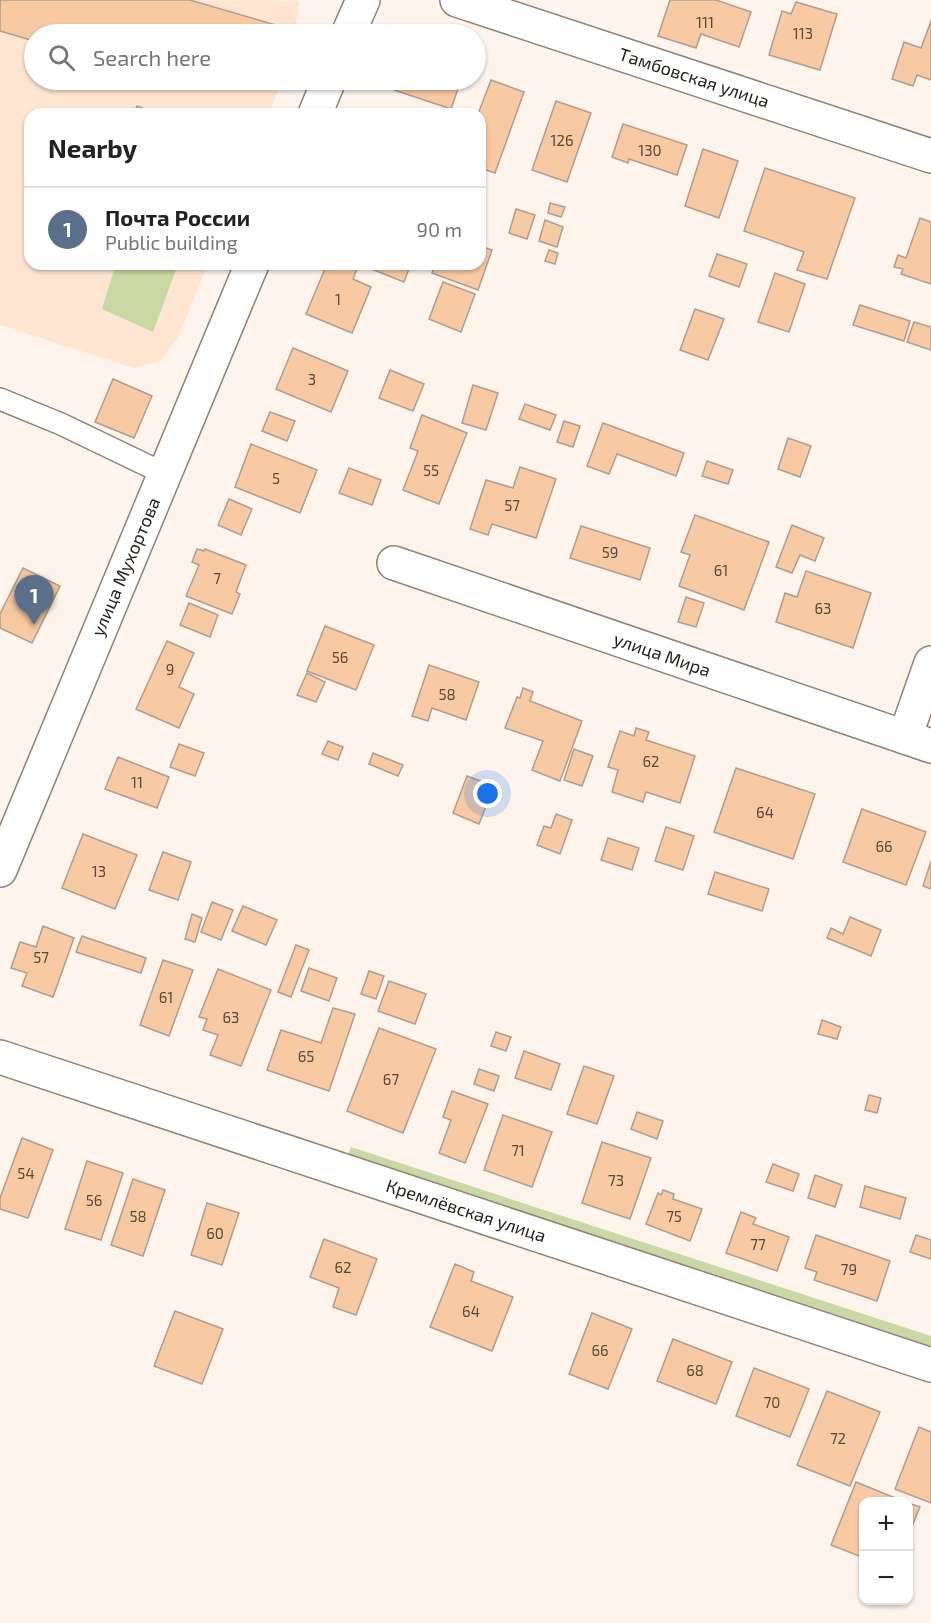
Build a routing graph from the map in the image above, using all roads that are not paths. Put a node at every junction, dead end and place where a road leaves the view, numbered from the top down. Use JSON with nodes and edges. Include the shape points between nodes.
{"nodes":[{"id":1,"x":363,"y":0,"type":"edge"},
{"id":2,"x":457,"y":0,"type":"edge"},
{"id":3,"x":352,"y":24,"type":"edge"},
{"id":4,"x":326,"y":90,"type":"edge"},
{"id":5,"x":318,"y":108,"type":"edge"},
{"id":6,"x":931,"y":156,"type":"edge"},
{"id":7,"x":250,"y":270,"type":"edge"},
{"id":8,"x":0,"y":399,"type":"edge"},
{"id":9,"x":165,"y":474,"type":"junction"},
{"id":10,"x":394,"y":563,"type":"dead end"},
{"id":11,"x":931,"y":663,"type":"edge"},
{"id":12,"x":918,"y":742,"type":"edge"},
{"id":13,"x":0,"y":870,"type":"edge"},
{"id":14,"x":0,"y":1057,"type":"edge"},
{"id":15,"x":931,"y":1365,"type":"edge"}],
"edges":[{"from":1,"to":3,"type":"street"},
{"from":2,"to":6,"type":"street","name":"Тамбовская улица"},
{"from":4,"to":5,"type":"street"},
{"from":7,"to":9,"type":"street","name":"улица Мухортова"},
{"from":8,"to":9,"type":"lane"},
{"from":9,"to":13,"type":"street","name":"улица Мухортова"},
{"from":10,"to":12,"type":"street","name":"улица Мира"},
{"from":11,"to":12,"type":"street"},
{"from":14,"to":15,"type":"street","name":"Кремлёвская улица"}]}
